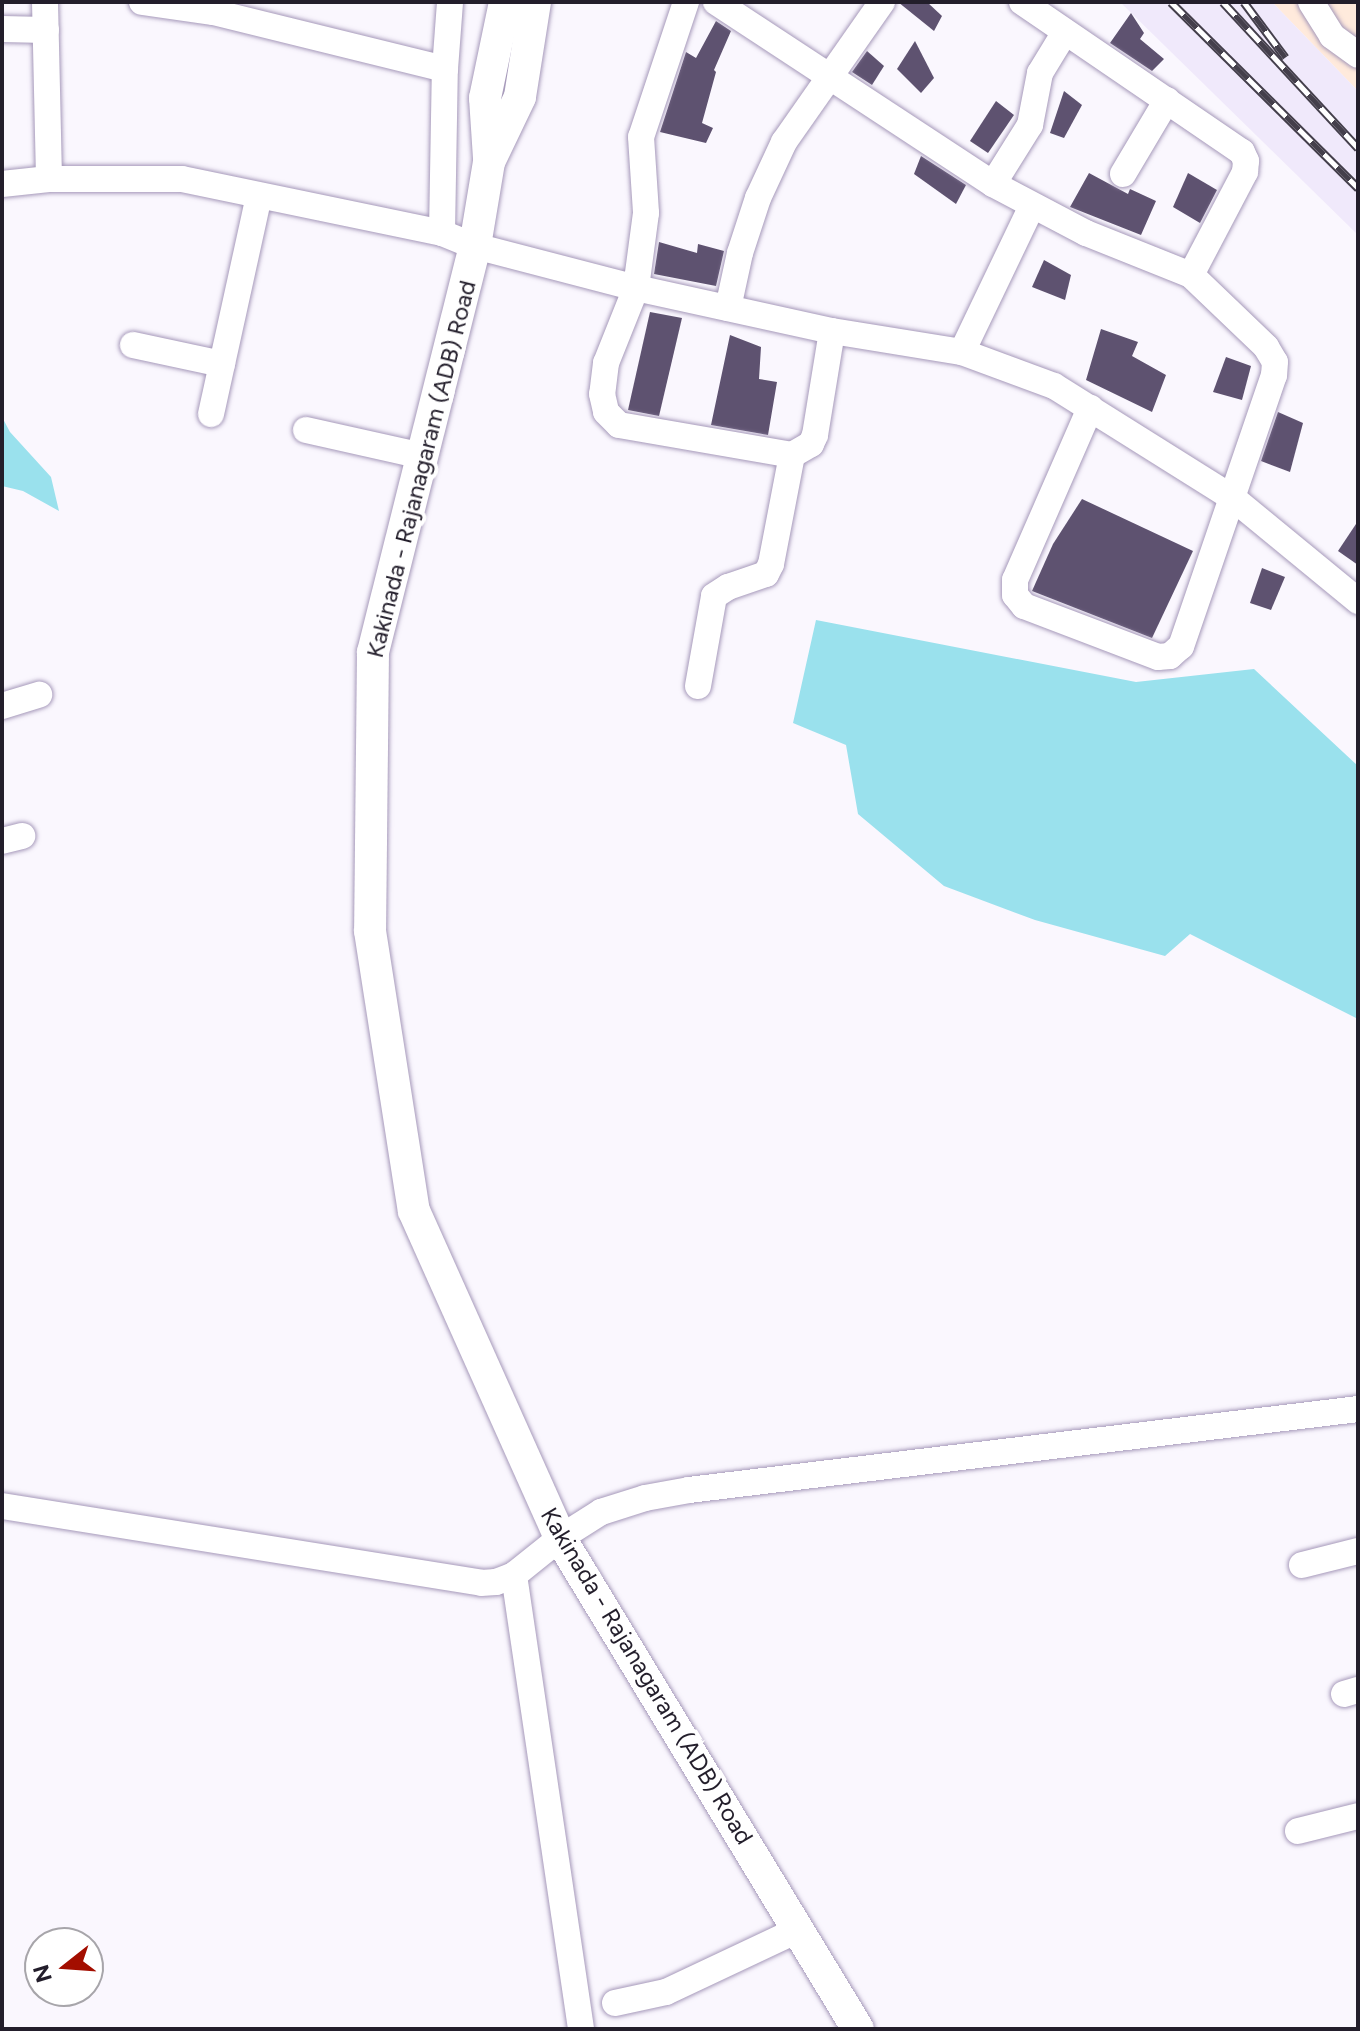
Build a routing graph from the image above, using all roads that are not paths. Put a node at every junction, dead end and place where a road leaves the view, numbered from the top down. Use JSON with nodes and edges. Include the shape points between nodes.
{"nodes":[{"id":1,"x":45,"y":2,"type":"edge"},
{"id":2,"x":142,"y":2,"type":"edge"},
{"id":3,"x":450,"y":2,"type":"edge"},
{"id":4,"x":505,"y":2,"type":"edge"},
{"id":5,"x":535,"y":2,"type":"edge"},
{"id":6,"x":686,"y":2,"type":"edge"},
{"id":7,"x":716,"y":2,"type":"edge"},
{"id":8,"x":882,"y":2,"type":"edge"},
{"id":9,"x":1022,"y":2,"type":"edge"},
{"id":10,"x":1311,"y":2,"type":"edge"},
{"id":11,"x":215,"y":7,"type":"edge"},
{"id":12,"x":2,"y":29,"type":"edge"},
{"id":13,"x":46,"y":30,"type":"junction"},
{"id":14,"x":1065,"y":32,"type":"junction"},
{"id":15,"x":1358,"y":55,"type":"edge"},
{"id":16,"x":445,"y":69,"type":"junction"},
{"id":17,"x":830,"y":76,"type":"junction"},
{"id":18,"x":1167,"y":100,"type":"junction"},
{"id":19,"x":489,"y":162,"type":"junction"},
{"id":20,"x":1123,"y":174,"type":"dead end"},
{"id":21,"x":49,"y":179,"type":"junction"},
{"id":22,"x":2,"y":184,"type":"edge"},
{"id":23,"x":993,"y":184,"type":"junction"},
{"id":24,"x":259,"y":196,"type":"junction"},
{"id":25,"x":1032,"y":206,"type":"junction"},
{"id":26,"x":442,"y":233,"type":"junction"},
{"id":27,"x":475,"y":246,"type":"junction"},
{"id":28,"x":1191,"y":275,"type":"junction"},
{"id":29,"x":636,"y":288,"type":"junction"},
{"id":30,"x":728,"y":308,"type":"junction"},
{"id":31,"x":832,"y":331,"type":"junction"},
{"id":32,"x":133,"y":345,"type":"dead end"},
{"id":33,"x":962,"y":352,"type":"junction"},
{"id":34,"x":222,"y":364,"type":"junction"},
{"id":35,"x":1090,"y":408,"type":"junction"},
{"id":36,"x":211,"y":414,"type":"dead end"},
{"id":37,"x":306,"y":430,"type":"dead end"},
{"id":38,"x":792,"y":455,"type":"junction"},
{"id":39,"x":422,"y":456,"type":"junction"},
{"id":40,"x":1234,"y":499,"type":"junction"},
{"id":41,"x":1358,"y":601,"type":"edge"},
{"id":42,"x":698,"y":686,"type":"dead end"},
{"id":43,"x":39,"y":695,"type":"dead end"},
{"id":44,"x":2,"y":706,"type":"edge"},
{"id":45,"x":1358,"y":1409,"type":"edge"},
{"id":46,"x":2,"y":1506,"type":"edge"},
{"id":47,"x":560,"y":1538,"type":"junction"},
{"id":48,"x":1358,"y":1551,"type":"edge"},
{"id":49,"x":1302,"y":1565,"type":"dead end"},
{"id":50,"x":514,"y":1575,"type":"junction"},
{"id":51,"x":1358,"y":1816,"type":"edge"},
{"id":52,"x":1298,"y":1831,"type":"dead end"},
{"id":53,"x":798,"y":1930,"type":"junction"},
{"id":54,"x":615,"y":2003,"type":"dead end"},
{"id":55,"x":581,"y":2029,"type":"edge"},
{"id":56,"x":858,"y":2029,"type":"edge"}],
"edges":[{"from":1,"to":13,"type":"street"},
{"from":2,"to":11,"type":"street"},
{"from":3,"to":16,"type":"street"},
{"from":4,"to":19,"type":"main road","via":[[485,98]]},
{"from":5,"to":19,"type":"main road","name":"Kakinada - Rajanagaram (ADB) Road","via":[[520,97]]},
{"from":6,"to":29,"type":"street","via":[[641,137],[646,213]]},
{"from":7,"to":17,"type":"street"},
{"from":8,"to":17,"type":"street"},
{"from":9,"to":14,"type":"street"},
{"from":10,"to":15,"type":"street","via":[[1332,36]]},
{"from":11,"to":16,"type":"street"},
{"from":12,"to":13,"type":"street"},
{"from":13,"to":21,"type":"street"},
{"from":14,"to":18,"type":"street"},
{"from":14,"to":23,"type":"street","via":[[1040,73],[1030,125]]},
{"from":16,"to":26,"type":"street"},
{"from":17,"to":23,"type":"street"},
{"from":17,"to":30,"type":"street","via":[[784,142],[758,198]]},
{"from":18,"to":20,"type":"street"},
{"from":18,"to":28,"type":"street","via":[[1236,146],[1246,161]]},
{"from":19,"to":27,"type":"main road","name":"Kakinada - Rajanagaram (ADB) Road"},
{"from":21,"to":22,"type":"street"},
{"from":21,"to":24,"type":"street","via":[[170,177]]},
{"from":23,"to":25,"type":"street"},
{"from":24,"to":26,"type":"street"},
{"from":24,"to":34,"type":"street"},
{"from":25,"to":28,"type":"street"},
{"from":25,"to":33,"type":"street"},
{"from":26,"to":27,"type":"street"},
{"from":27,"to":29,"type":"street"},
{"from":27,"to":39,"type":"main road","name":"Kakinada - Rajanagaram (ADB) Road"},
{"from":28,"to":40,"type":"street","via":[[1275,362]]},
{"from":29,"to":30,"type":"street"},
{"from":29,"to":38,"type":"street","via":[[606,363],[606,412],[619,425]]},
{"from":30,"to":31,"type":"street"},
{"from":31,"to":33,"type":"street"},
{"from":31,"to":38,"type":"street","via":[[815,435],[804,450]]},
{"from":32,"to":34,"type":"street"},
{"from":33,"to":35,"type":"street","via":[[1054,386]]},
{"from":34,"to":36,"type":"street"},
{"from":35,"to":40,"type":"street"},
{"from":35,"to":40,"type":"street","via":[[1015,580],[1015,595],[1024,606],[1158,657],[1170,656],[1181,646]]},
{"from":37,"to":39,"type":"street"},
{"from":38,"to":42,"type":"street","via":[[771,564],[766,574],[714,596]]},
{"from":39,"to":47,"type":"main road","name":"Kakinada - Rajanagaram (ADB) Road","via":[[373,652],[370,931],[414,1211]]},
{"from":40,"to":41,"type":"street"},
{"from":43,"to":44,"type":"street"},
{"from":45,"to":47,"type":"street","via":[[689,1490],[601,1512]]},
{"from":46,"to":50,"type":"street","via":[[481,1583]]},
{"from":47,"to":50,"type":"street"},
{"from":47,"to":53,"type":"main road","name":"Kakinada - Rajanagaram (ADB) Road"},
{"from":48,"to":49,"type":"street"},
{"from":50,"to":55,"type":"street"},
{"from":51,"to":52,"type":"street"},
{"from":53,"to":54,"type":"street","via":[[666,1992]]},
{"from":53,"to":56,"type":"main road","name":"Kakinada - Rajanagaram (ADB) Road"}]}
